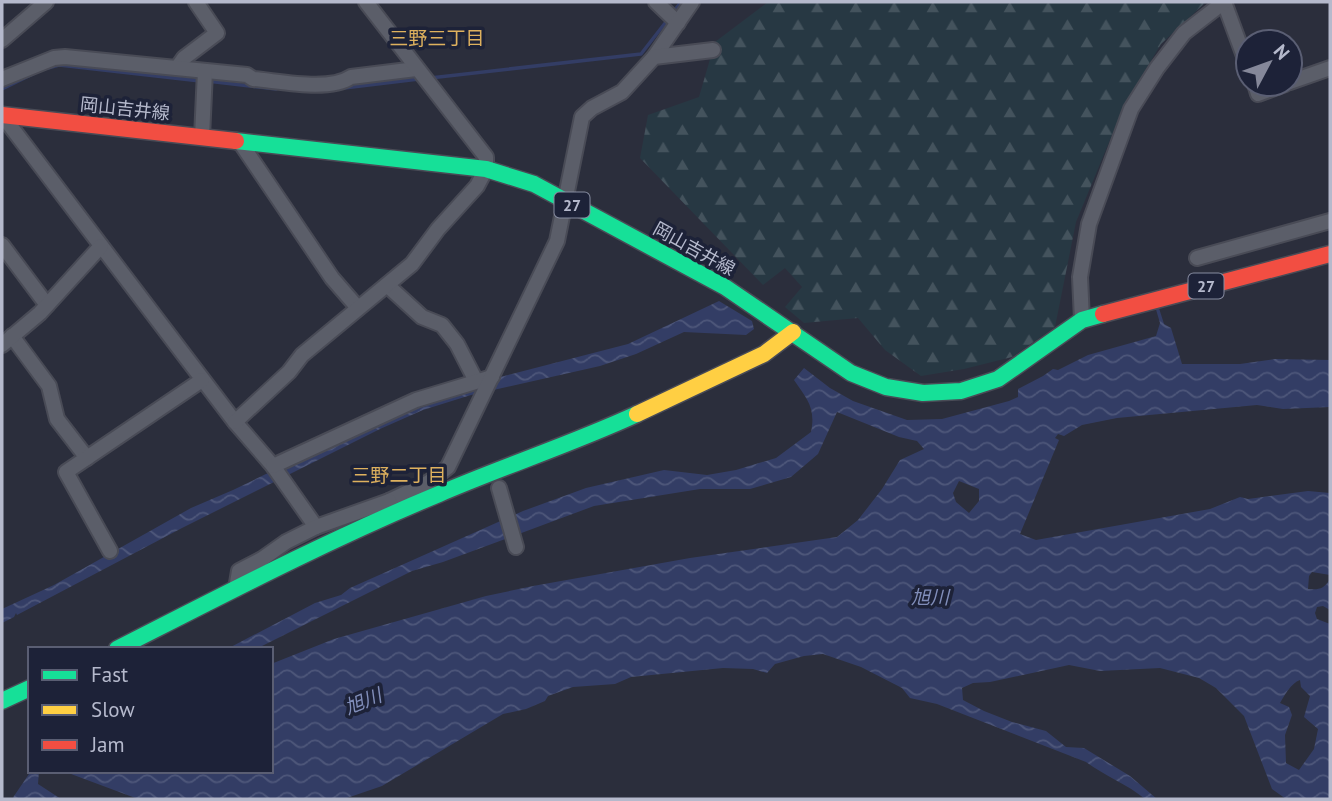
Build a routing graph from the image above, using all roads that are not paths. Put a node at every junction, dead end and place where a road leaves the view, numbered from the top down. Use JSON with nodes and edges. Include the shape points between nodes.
{"nodes":[{"id":1,"x":46,"y":2,"type":"edge"},
{"id":2,"x":196,"y":2,"type":"edge"},
{"id":3,"x":366,"y":2,"type":"edge"},
{"id":4,"x":692,"y":2,"type":"edge"},
{"id":5,"x":1224,"y":2,"type":"edge"},
{"id":6,"x":668,"y":11,"type":"edge"},
{"id":7,"x":1234,"y":29,"type":"edge"},
{"id":8,"x":2,"y":40,"type":"edge"},
{"id":9,"x":713,"y":50,"type":"dead end"},
{"id":10,"x":654,"y":57,"type":"junction"},
{"id":11,"x":177,"y":68,"type":"junction"},
{"id":12,"x":1330,"y":68,"type":"edge"},
{"id":13,"x":421,"y":76,"type":"junction"},
{"id":14,"x":1304,"y":77,"type":"edge"},
{"id":15,"x":2,"y":79,"type":"edge"},
{"id":16,"x":205,"y":79,"type":"junction"},
{"id":17,"x":2,"y":115,"type":"edge"},
{"id":18,"x":202,"y":137,"type":"junction"},
{"id":19,"x":240,"y":142,"type":"junction"},
{"id":20,"x":486,"y":169,"type":"junction"},
{"id":21,"x":565,"y":201,"type":"junction"},
{"id":22,"x":1330,"y":221,"type":"edge"},
{"id":23,"x":2,"y":244,"type":"edge"},
{"id":24,"x":101,"y":246,"type":"junction"},
{"id":25,"x":1330,"y":254,"type":"edge"},
{"id":26,"x":1196,"y":258,"type":"dead end"},
{"id":27,"x":387,"y":285,"type":"junction"},
{"id":28,"x":47,"y":305,"type":"junction"},
{"id":29,"x":358,"y":308,"type":"junction"},
{"id":30,"x":1082,"y":320,"type":"junction"},
{"id":31,"x":793,"y":332,"type":"junction"},
{"id":32,"x":7,"y":341,"type":"edge"},
{"id":33,"x":492,"y":377,"type":"junction"},
{"id":34,"x":202,"y":380,"type":"junction"},
{"id":35,"x":476,"y":381,"type":"junction"},
{"id":36,"x":235,"y":422,"type":"junction"},
{"id":37,"x":87,"y":458,"type":"junction"},
{"id":38,"x":276,"y":471,"type":"junction"},
{"id":39,"x":494,"y":483,"type":"junction"},
{"id":40,"x":391,"y":506,"type":"junction"},
{"id":41,"x":316,"y":527,"type":"junction"},
{"id":42,"x":516,"y":547,"type":"dead end"},
{"id":43,"x":110,"y":551,"type":"dead end"},
{"id":44,"x":236,"y":589,"type":"junction"},
{"id":45,"x":121,"y":647,"type":"edge"},
{"id":46,"x":28,"y":689,"type":"edge"},
{"id":47,"x":2,"y":701,"type":"edge"}],
"edges":[{"from":1,"to":8,"type":"street"},
{"from":2,"to":11,"type":"street","via":[[217,33]]},
{"from":3,"to":13,"type":"street"},
{"from":4,"to":6,"type":"street"},
{"from":5,"to":7,"type":"street"},
{"from":5,"to":30,"type":"street","via":[[1184,33],[1131,109],[1089,224],[1080,277]]},
{"from":6,"to":10,"type":"street"},
{"from":9,"to":10,"type":"street"},
{"from":10,"to":21,"type":"street","via":[[622,92],[582,117]]},
{"from":11,"to":15,"type":"street","via":[[54,58]]},
{"from":11,"to":16,"type":"street"},
{"from":12,"to":14,"type":"street"},
{"from":13,"to":16,"type":"street","via":[[351,77],[318,85],[247,75]]},
{"from":13,"to":20,"type":"street","via":[[486,158]]},
{"from":16,"to":18,"type":"street"},
{"from":17,"to":18,"type":"main road","name":"岡山吉井線","number":"27"},
{"from":17,"to":24,"type":"street"},
{"from":18,"to":19,"type":"main road","name":"岡山吉井線","number":"27"},
{"from":19,"to":20,"type":"main road","name":"岡山吉井線","number":"27"},
{"from":19,"to":29,"type":"street","via":[[332,278]]},
{"from":20,"to":21,"type":"main road","name":"岡山吉井線","number":"27","via":[[524,180]]},
{"from":20,"to":27,"type":"street","via":[[412,264]]},
{"from":21,"to":31,"type":"main road","name":"岡山吉井線","number":"27","via":[[725,287]]},
{"from":21,"to":33,"type":"street","via":[[557,241]]},
{"from":22,"to":26,"type":"street"},
{"from":23,"to":28,"type":"street"},
{"from":24,"to":28,"type":"street"},
{"from":24,"to":34,"type":"street"},
{"from":25,"to":30,"type":"main road","name":"岡山吉井線","number":"27"},
{"from":27,"to":29,"type":"street"},
{"from":27,"to":35,"type":"street","via":[[422,317],[442,325]]},
{"from":28,"to":32,"type":"street"},
{"from":29,"to":36,"type":"street","via":[[302,355]]},
{"from":30,"to":31,"type":"main road","name":"岡山吉井線","number":"27","via":[[998,379],[961,391],[923,393],[886,387],[851,373]]},
{"from":31,"to":39,"type":"main road","via":[[764,354]]},
{"from":32,"to":37,"type":"street","via":[[49,386],[57,419]]},
{"from":33,"to":35,"type":"street"},
{"from":33,"to":40,"type":"street","via":[[448,467]]},
{"from":34,"to":36,"type":"street"},
{"from":34,"to":37,"type":"street"},
{"from":35,"to":38,"type":"street","via":[[404,404]]},
{"from":36,"to":38,"type":"street"},
{"from":37,"to":43,"type":"street","via":[[66,472]]},
{"from":38,"to":41,"type":"street"},
{"from":39,"to":40,"type":"main road"},
{"from":39,"to":42,"type":"street"},
{"from":40,"to":41,"type":"street"},
{"from":40,"to":44,"type":"main road"},
{"from":41,"to":44,"type":"street","via":[[239,570]]},
{"from":44,"to":45,"type":"main road"},
{"from":46,"to":47,"type":"main road"}]}
